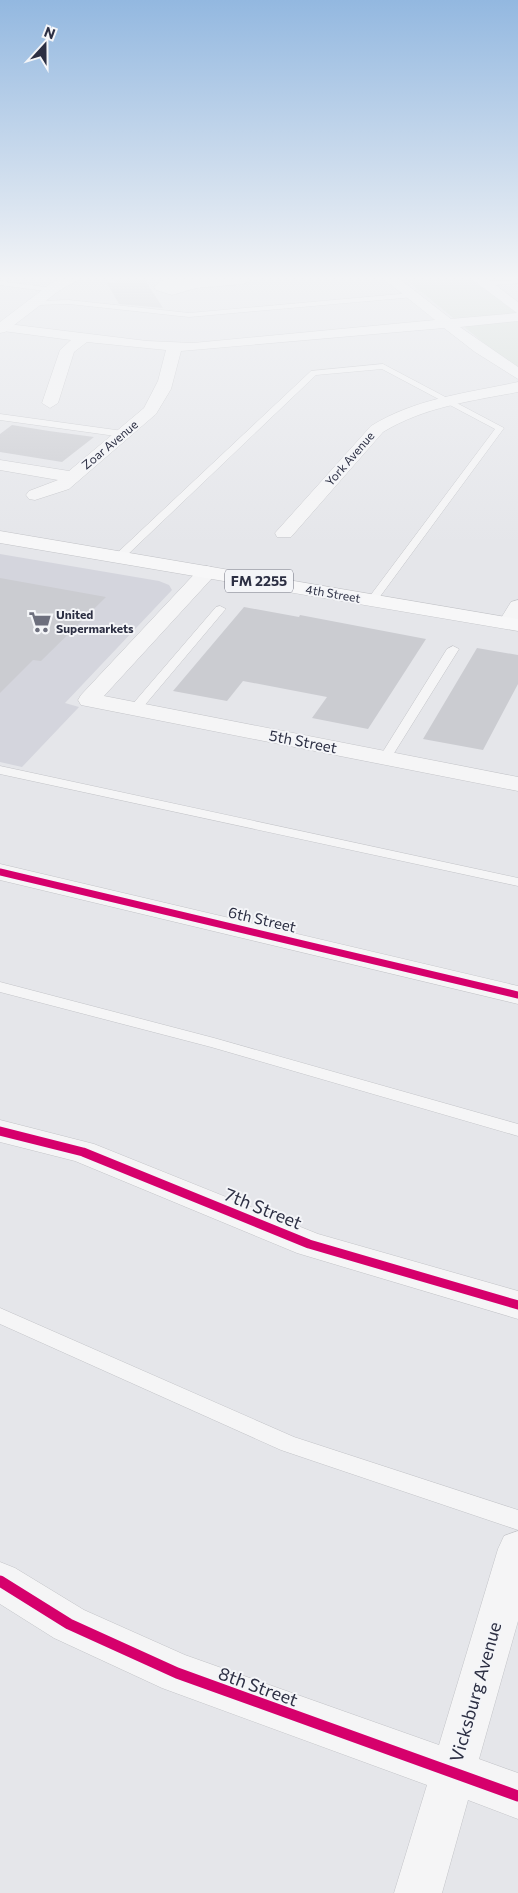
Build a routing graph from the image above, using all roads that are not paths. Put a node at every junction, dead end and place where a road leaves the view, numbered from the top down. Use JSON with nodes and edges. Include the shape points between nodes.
{"nodes":[{"id":1,"x":61,"y":368,"type":"edge"},
{"id":2,"x":170,"y":368,"type":"edge"},
{"id":3,"x":360,"y":368,"type":"edge"},
{"id":4,"x":388,"y":368,"type":"edge"},
{"id":5,"x":518,"y":387,"type":"edge"},
{"id":6,"x":50,"y":402,"type":"dead end"},
{"id":7,"x":453,"y":402,"type":"junction"},
{"id":8,"x":0,"y":417,"type":"edge"},
{"id":9,"x":123,"y":434,"type":"junction"},
{"id":10,"x":0,"y":465,"type":"edge"},
{"id":11,"x":73,"y":477,"type":"junction"},
{"id":12,"x":35,"y":495,"type":"dead end"},
{"id":13,"x":284,"y":533,"type":"dead end"},
{"id":14,"x":0,"y":537,"type":"edge"},
{"id":15,"x":119,"y":557,"type":"junction"},
{"id":16,"x":207,"y":572,"type":"junction"},
{"id":17,"x":372,"y":600,"type":"junction"},
{"id":18,"x":220,"y":609,"type":"dead end"},
{"id":19,"x":515,"y":618,"type":"edge"},
{"id":20,"x":453,"y":649,"type":"dead end"},
{"id":21,"x":135,"y":709,"type":"junction"},
{"id":22,"x":385,"y":758,"type":"junction"},
{"id":23,"x":0,"y":770,"type":"edge"},
{"id":24,"x":518,"y":784,"type":"edge"},
{"id":25,"x":0,"y":872,"type":"edge"},
{"id":26,"x":518,"y":882,"type":"edge"},
{"id":27,"x":0,"y":987,"type":"edge"},
{"id":28,"x":518,"y":995,"type":"edge"},
{"id":29,"x":518,"y":1130,"type":"edge"},
{"id":30,"x":0,"y":1131,"type":"edge"},
{"id":31,"x":518,"y":1305,"type":"edge"},
{"id":32,"x":0,"y":1316,"type":"edge"},
{"id":33,"x":518,"y":1520,"type":"edge"},
{"id":34,"x":518,"y":1549,"type":"edge"},
{"id":35,"x":0,"y":1581,"type":"edge"},
{"id":36,"x":453,"y":1773,"type":"junction"},
{"id":37,"x":518,"y":1796,"type":"edge"},
{"id":38,"x":418,"y":1893,"type":"edge"}],
"edges":[{"from":1,"to":6,"type":"street"},
{"from":2,"to":9,"type":"street","name":"Zoar Avenue","via":[[161,398]]},
{"from":3,"to":15,"type":"lane","via":[[314,373]]},
{"from":4,"to":7,"type":"lane"},
{"from":5,"to":7,"type":"street","name":"York Avenue"},
{"from":7,"to":13,"type":"street","name":"York Avenue","via":[[414,410],[376,429]]},
{"from":7,"to":17,"type":"lane","via":[[500,428]]},
{"from":8,"to":9,"type":"lane"},
{"from":9,"to":11,"type":"street","name":"Zoar Avenue"},
{"from":10,"to":11,"type":"street"},
{"from":11,"to":12,"type":"street","name":"Zoar Avenue","via":[[63,485]]},
{"from":14,"to":15,"type":"main road","name":"4th Street","number":"FM 2255"},
{"from":15,"to":16,"type":"main road","name":"4th Street","number":"FM 2255"},
{"from":16,"to":17,"type":"main road","name":"4th Street","number":"FM 2255"},
{"from":16,"to":21,"type":"street","name":"5th Street","via":[[89,700]]},
{"from":17,"to":19,"type":"main road","name":"4th Street","number":"FM 2255"},
{"from":18,"to":21,"type":"lane"},
{"from":20,"to":22,"type":"lane"},
{"from":21,"to":22,"type":"street","name":"5th Street"},
{"from":22,"to":24,"type":"street","name":"5th Street"},
{"from":23,"to":26,"type":"lane"},
{"from":25,"to":28,"type":"street","name":"6th Street"},
{"from":27,"to":29,"type":"lane","via":[[214,1043]]},
{"from":30,"to":31,"type":"street","name":"7th Street","via":[[83,1152],[309,1244]]},
{"from":32,"to":33,"type":"lane","via":[[288,1444]]},
{"from":34,"to":36,"type":"street","name":"Vicksburg Avenue"},
{"from":35,"to":36,"type":"street","name":"8th Street","via":[[70,1624],[177,1673]]},
{"from":36,"to":37,"type":"street","name":"8th Street"},
{"from":36,"to":38,"type":"street","name":"Vicksburg Avenue"}]}
